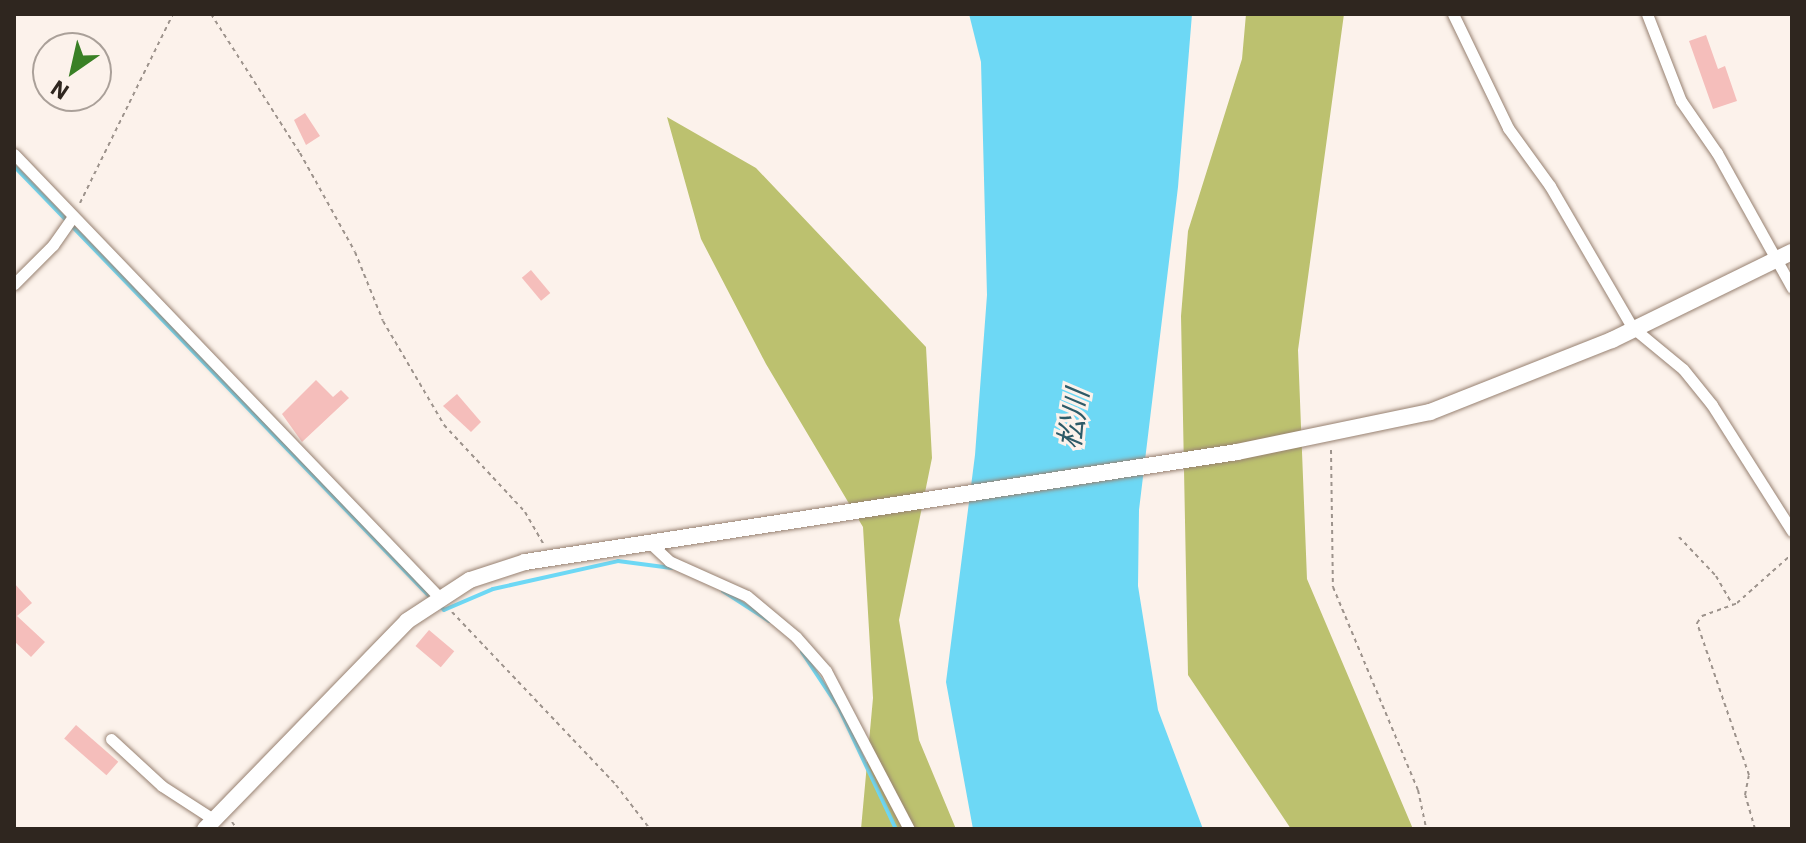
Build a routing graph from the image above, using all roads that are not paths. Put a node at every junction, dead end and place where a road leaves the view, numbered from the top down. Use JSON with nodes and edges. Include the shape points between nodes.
{"nodes":[{"id":1,"x":1453,"y":14,"type":"edge"},
{"id":2,"x":1647,"y":14,"type":"edge"},
{"id":3,"x":14,"y":154,"type":"edge"},
{"id":4,"x":73,"y":216,"type":"junction"},
{"id":5,"x":1792,"y":252,"type":"edge"},
{"id":6,"x":1776,"y":260,"type":"junction"},
{"id":7,"x":14,"y":284,"type":"edge"},
{"id":8,"x":1792,"y":288,"type":"edge"},
{"id":9,"x":1635,"y":329,"type":"junction"},
{"id":10,"x":1792,"y":531,"type":"edge"},
{"id":11,"x":650,"y":543,"type":"junction"},
{"id":12,"x":438,"y":596,"type":"junction"},
{"id":13,"x":111,"y":739,"type":"dead end"},
{"id":14,"x":209,"y":824,"type":"edge"},
{"id":15,"x":909,"y":829,"type":"edge"}],
"edges":[{"from":1,"to":9,"type":"street","via":[[1514,138],[1550,186]]},
{"from":2,"to":6,"type":"street","via":[[1681,101]]},
{"from":3,"to":4,"type":"street"},
{"from":4,"to":7,"type":"street"},
{"from":4,"to":12,"type":"street"},
{"from":5,"to":6,"type":"street"},
{"from":6,"to":8,"type":"street"},
{"from":6,"to":9,"type":"street"},
{"from":9,"to":10,"type":"street","via":[[1683,369],[1712,405]]},
{"from":9,"to":11,"type":"street","via":[[1430,412],[1332,436]]},
{"from":11,"to":12,"type":"street","via":[[549,559],[470,580]]},
{"from":11,"to":15,"type":"street","via":[[669,561],[747,596],[796,637],[826,671]]},
{"from":12,"to":14,"type":"street","via":[[407,621]]},
{"from":13,"to":14,"type":"street"}]}
